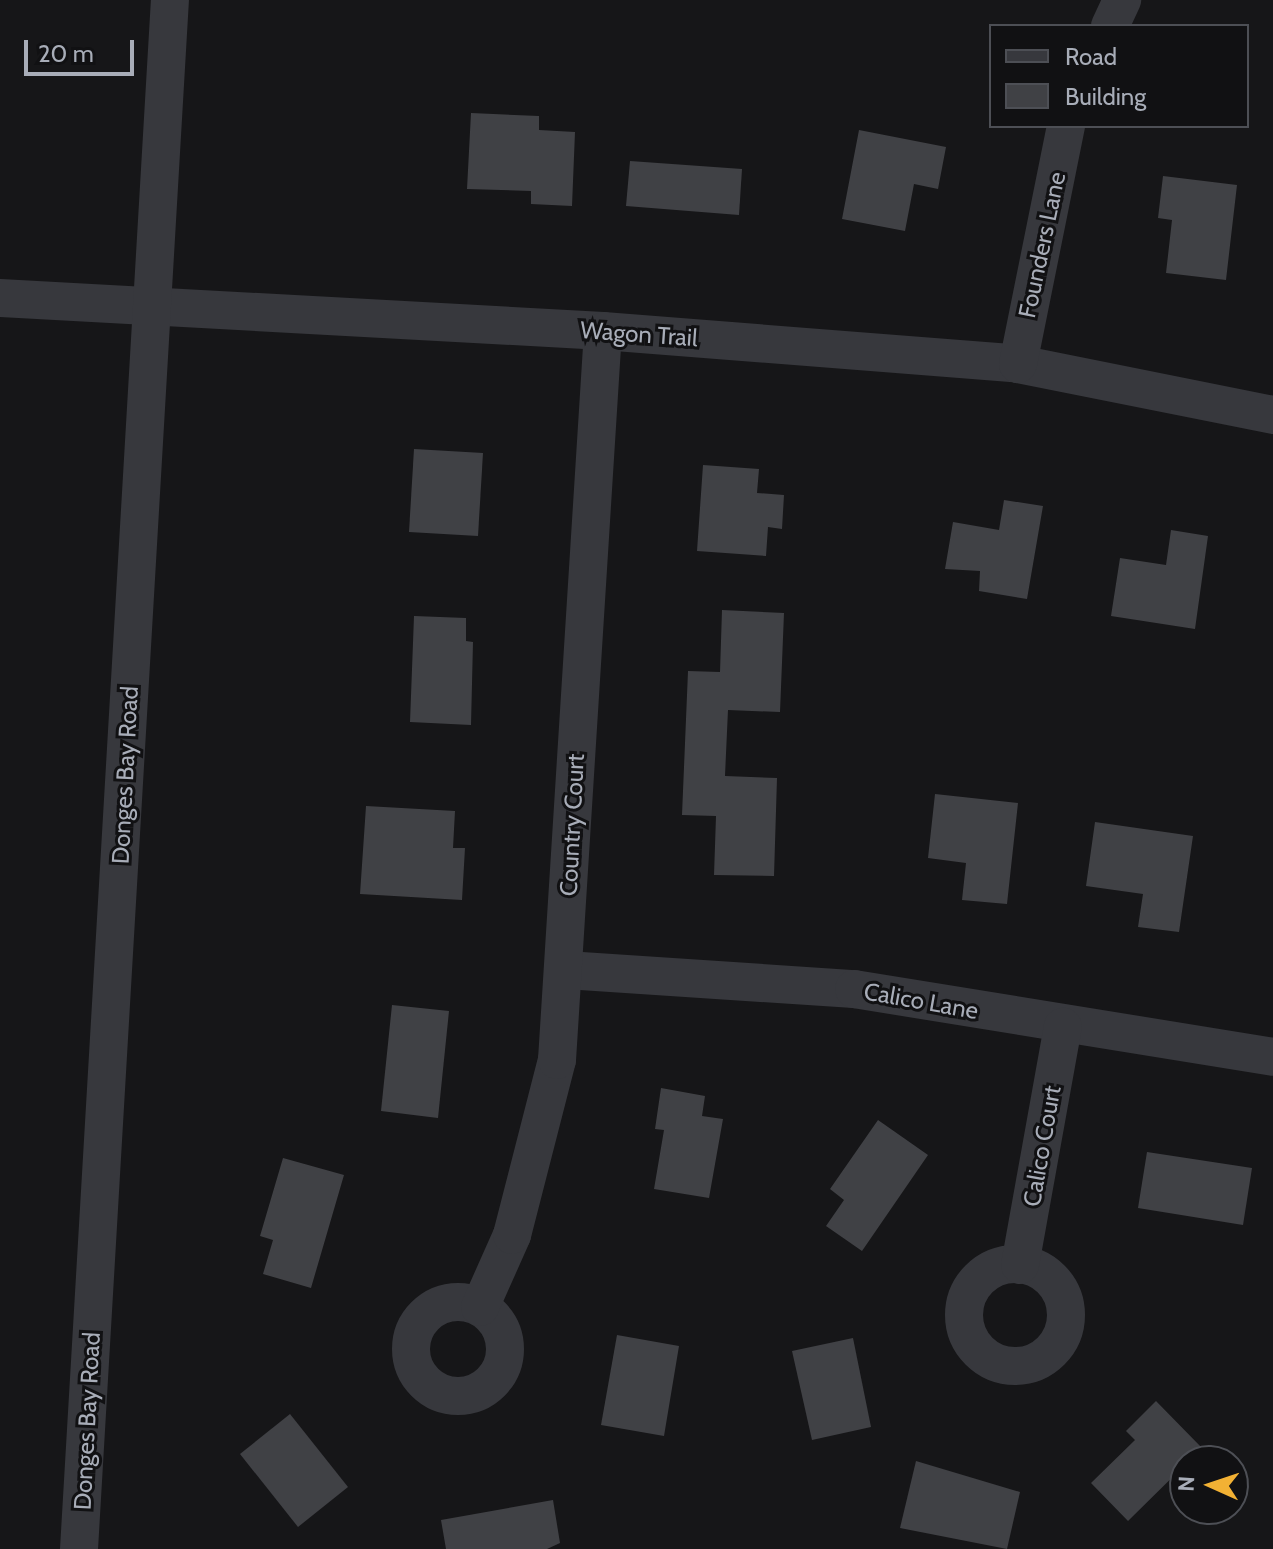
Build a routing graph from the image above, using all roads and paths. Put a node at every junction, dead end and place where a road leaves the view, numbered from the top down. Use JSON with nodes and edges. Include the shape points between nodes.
{"nodes":[{"id":1,"x":170,"y":0,"type":"edge"},
{"id":2,"x":1122,"y":0,"type":"edge"},
{"id":3,"x":1111,"y":24,"type":"edge"},
{"id":4,"x":1066,"y":128,"type":"edge"},
{"id":5,"x":0,"y":298,"type":"edge"},
{"id":6,"x":152,"y":307,"type":"junction"},
{"id":7,"x":603,"y":331,"type":"junction"},
{"id":8,"x":1018,"y":364,"type":"junction"},
{"id":9,"x":1273,"y":415,"type":"edge"},
{"id":10,"x":566,"y":970,"type":"junction"},
{"id":11,"x":1063,"y":1027,"type":"junction"},
{"id":12,"x":1273,"y":1057,"type":"edge"},
{"id":13,"x":1020,"y":1265,"type":"dead end"},
{"id":14,"x":480,"y":1307,"type":"dead end"},
{"id":15,"x":79,"y":1549,"type":"edge"}],
"edges":[{"from":1,"to":6,"type":"street","name":"Donges Bay Road"},
{"from":2,"to":3,"type":"street"},
{"from":4,"to":8,"type":"street","name":"Founders Lane"},
{"from":5,"to":6,"type":"street","name":"Wagon Trail"},
{"from":6,"to":7,"type":"street","name":"Wagon Trail"},
{"from":6,"to":15,"type":"street","name":"Donges Bay Road"},
{"from":7,"to":8,"type":"street","name":"Wagon Trail"},
{"from":7,"to":10,"type":"street","name":"Country Court"},
{"from":8,"to":9,"type":"street","name":"Wagon Trail"},
{"from":10,"to":11,"type":"street","name":"Calico Lane","via":[[854,989]]},
{"from":10,"to":14,"type":"street","name":"Country Court","via":[[557,1060],[537,1149],[512,1235]]},
{"from":11,"to":12,"type":"street","name":"Calico Lane"},
{"from":11,"to":13,"type":"street","name":"Calico Court"}]}
